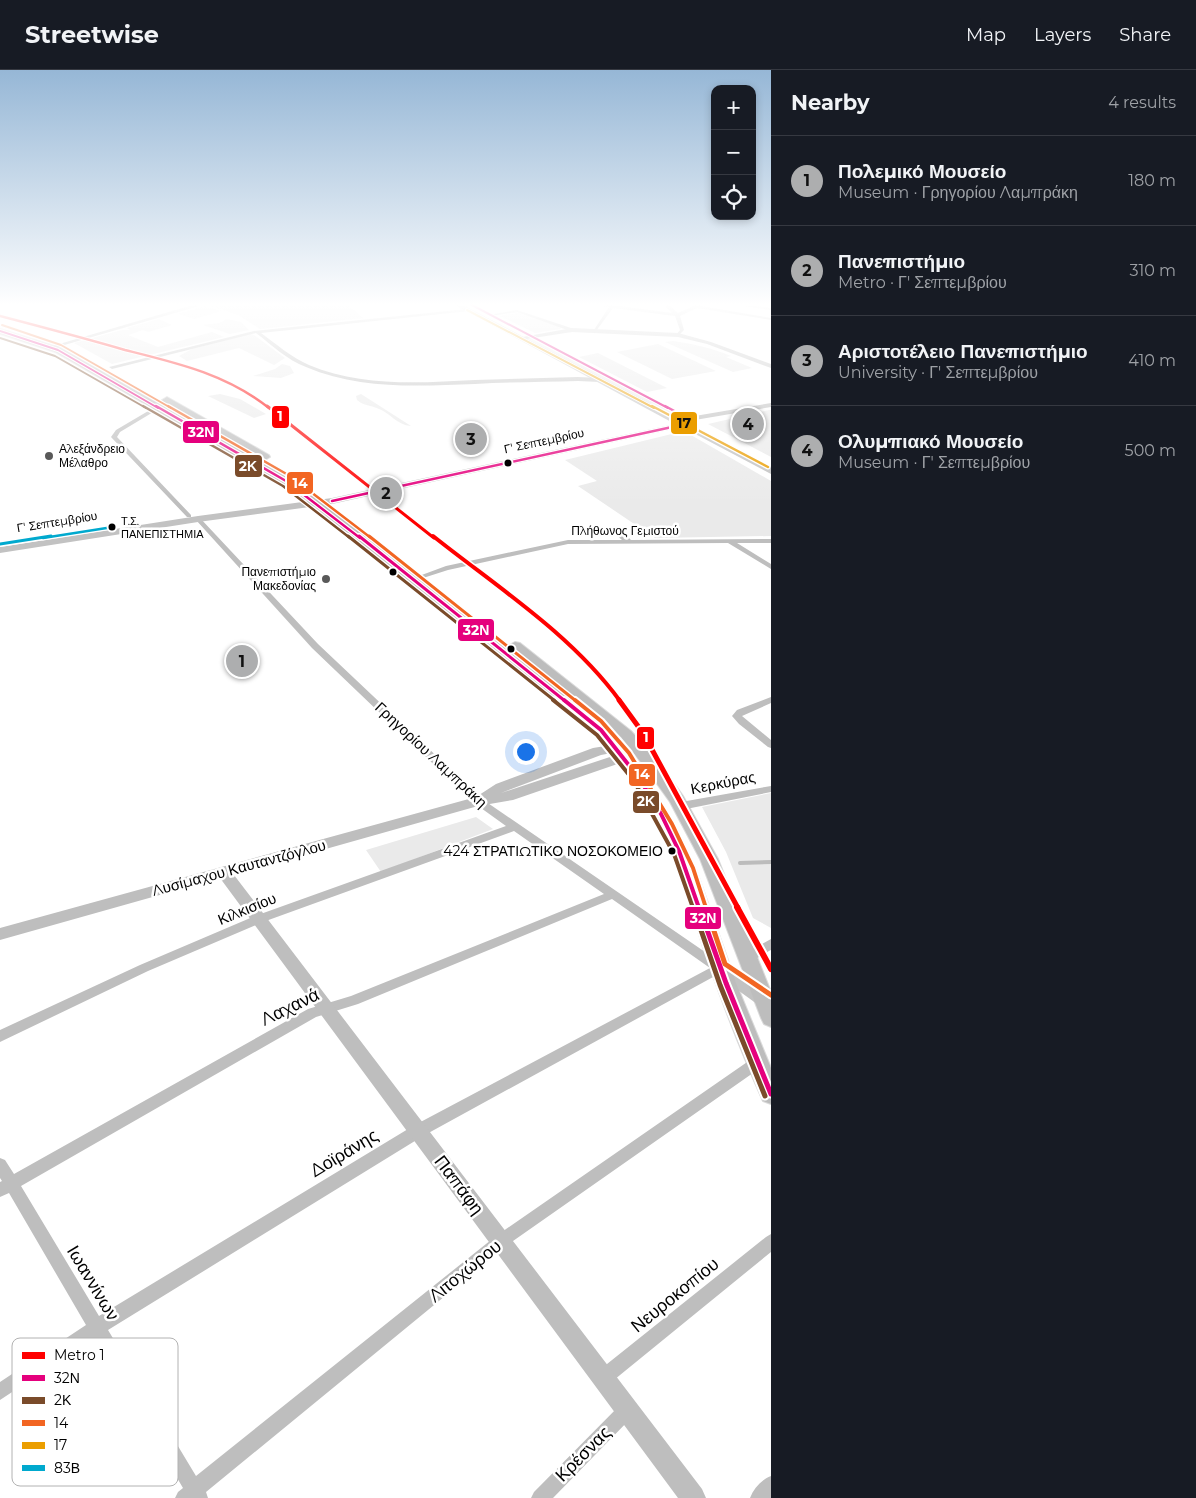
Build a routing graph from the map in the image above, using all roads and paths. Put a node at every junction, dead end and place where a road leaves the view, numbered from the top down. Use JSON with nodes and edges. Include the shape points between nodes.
{"nodes":[{"id":1,"x":98,"y":371,"type":"edge"},
{"id":2,"x":116,"y":371,"type":"edge"},
{"id":3,"x":321,"y":371,"type":"edge"},
{"id":4,"x":582,"y":371,"type":"edge"},
{"id":5,"x":594,"y":371,"type":"edge"},
{"id":6,"x":600,"y":380,"type":"junction"},
{"id":7,"x":771,"y":405,"type":"edge"},
{"id":8,"x":157,"y":408,"type":"junction"},
{"id":9,"x":686,"y":422,"type":"junction"},
{"id":10,"x":771,"y":461,"type":"edge"},
{"id":11,"x":771,"y":471,"type":"edge"},
{"id":12,"x":322,"y":500,"type":"junction"},
{"id":13,"x":194,"y":518,"type":"junction"},
{"id":14,"x":616,"y":530,"type":"dead end"},
{"id":15,"x":771,"y":541,"type":"edge"},
{"id":16,"x":629,"y":542,"type":"junction"},
{"id":17,"x":730,"y":542,"type":"junction"},
{"id":18,"x":0,"y":544,"type":"edge"},
{"id":19,"x":22,"y":544,"type":"junction"},
{"id":20,"x":0,"y":550,"type":"edge"},
{"id":21,"x":771,"y":567,"type":"edge"},
{"id":22,"x":423,"y":576,"type":"junction"},
{"id":23,"x":771,"y":700,"type":"edge"},
{"id":24,"x":636,"y":745,"type":"junction"},
{"id":25,"x":771,"y":745,"type":"edge"},
{"id":26,"x":620,"y":752,"type":"junction"},
{"id":27,"x":771,"y":789,"type":"edge"},
{"id":28,"x":478,"y":801,"type":"junction"},
{"id":29,"x":681,"y":806,"type":"junction"},
{"id":30,"x":513,"y":827,"type":"junction"},
{"id":31,"x":224,"y":873,"type":"junction"},
{"id":32,"x":614,"y":894,"type":"junction"},
{"id":33,"x":259,"y":919,"type":"junction"},
{"id":34,"x":0,"y":934,"type":"edge"},
{"id":35,"x":771,"y":944,"type":"edge"},
{"id":36,"x":746,"y":958,"type":"junction"},
{"id":37,"x":720,"y":968,"type":"junction"},
{"id":38,"x":767,"y":1001,"type":"edge"},
{"id":39,"x":326,"y":1009,"type":"junction"},
{"id":40,"x":771,"y":1018,"type":"edge"},
{"id":41,"x":0,"y":1036,"type":"edge"},
{"id":42,"x":758,"y":1062,"type":"junction"},
{"id":43,"x":771,"y":1094,"type":"edge"},
{"id":44,"x":418,"y":1131,"type":"junction"},
{"id":45,"x":0,"y":1165,"type":"edge"},
{"id":46,"x":5,"y":1187,"type":"edge"},
{"id":47,"x":501,"y":1241,"type":"junction"},
{"id":48,"x":771,"y":1242,"type":"edge"},
{"id":49,"x":97,"y":1327,"type":"junction"},
{"id":50,"x":81,"y":1338,"type":"edge"},
{"id":51,"x":103,"y":1338,"type":"edge"},
{"id":52,"x":603,"y":1378,"type":"junction"},
{"id":53,"x":12,"y":1384,"type":"edge"},
{"id":54,"x":0,"y":1392,"type":"edge"},
{"id":55,"x":627,"y":1410,"type":"junction"},
{"id":56,"x":178,"y":1470,"type":"edge"},
{"id":57,"x":771,"y":1486,"type":"edge"},
{"id":58,"x":192,"y":1495,"type":"edge"},
{"id":59,"x":540,"y":1498,"type":"edge"},
{"id":60,"x":694,"y":1498,"type":"edge"},
{"id":61,"x":759,"y":1498,"type":"edge"}],
"edges":[{"from":1,"to":8,"type":"main road"},
{"from":2,"to":12,"type":"main road","via":[[286,469]]},
{"from":3,"to":6,"type":"street","via":[[365,382],[410,384]]},
{"from":4,"to":6,"type":"main road"},
{"from":5,"to":9,"type":"main road"},
{"from":6,"to":9,"type":"main road"},
{"from":7,"to":9,"type":"street","name":"Γ' Σεπτεμβρίου"},
{"from":8,"to":12,"type":"main road"},
{"from":8,"to":13,"type":"street","name":"Γρηγορίου Λαμπράκη","via":[[118,431],[114,438]]},
{"from":9,"to":10,"type":"main road"},
{"from":9,"to":11,"type":"main road"},
{"from":9,"to":12,"type":"main road","name":"Γ' Σεπτεμβρίου"},
{"from":12,"to":13,"type":"main road","name":"Γ' Σεπτεμβρίου"},
{"from":12,"to":22,"type":"main road"},
{"from":12,"to":26,"type":"main road","via":[[591,721]]},
{"from":13,"to":19,"type":"main road","name":"Γ' Σεπτεμβρίου"},
{"from":13,"to":28,"type":"street","name":"Γρηγορίου Λαμπράκη","via":[[315,646]]},
{"from":14,"to":16,"type":"street"},
{"from":15,"to":17,"type":"street","name":"Πλήθωνος Γεμιστού"},
{"from":16,"to":17,"type":"street","name":"Πλήθωνος Γεμιστού"},
{"from":16,"to":22,"type":"street","name":"Πλήθωνος Γεμιστού","via":[[563,543],[467,563]]},
{"from":17,"to":21,"type":"street"},
{"from":18,"to":19,"type":"main road","name":"Γ' Σεπτεμβρίου"},
{"from":19,"to":20,"type":"main road","name":"Γ' Σεπτεμβρίου"},
{"from":22,"to":24,"type":"main road","via":[[611,720]]},
{"from":23,"to":25,"type":"street","via":[[740,712],[738,716]]},
{"from":24,"to":26,"type":"street","name":"Λυσίμαχου Καυταντζόγλου"},
{"from":24,"to":29,"type":"main road"},
{"from":26,"to":28,"type":"street","name":"Λυσίμαχου Καυταντζόγλου","via":[[598,751],[501,787]]},
{"from":26,"to":37,"type":"main road","via":[[655,806],[681,856]]},
{"from":27,"to":29,"type":"street","name":"Κερκύρας"},
{"from":28,"to":30,"type":"street","name":"Γρηγορίου Λαμπράκη"},
{"from":28,"to":31,"type":"street","name":"Λυσίμαχου Καυταντζόγλου"},
{"from":29,"to":36,"type":"main road","via":[[709,859]]},
{"from":30,"to":32,"type":"street","name":"Γρηγορίου Λαμπράκη"},
{"from":30,"to":33,"type":"street","name":"Κιλκισίου"},
{"from":31,"to":33,"type":"street","name":"Παπάφη"},
{"from":31,"to":34,"type":"street","name":"Λυσίμαχου Καυταντζόγλου"},
{"from":32,"to":37,"type":"street","name":"Γρηγορίου Λαμπράκη"},
{"from":32,"to":39,"type":"street","name":"Λαχανά"},
{"from":33,"to":39,"type":"street","name":"Παπάφη"},
{"from":33,"to":41,"type":"street","name":"Κιλκισίου","via":[[144,968]]},
{"from":35,"to":36,"type":"street"},
{"from":36,"to":38,"type":"main road"},
{"from":37,"to":38,"type":"main road","name":"Γρηγορίου Λαμπράκη"},
{"from":37,"to":42,"type":"main road"},
{"from":37,"to":44,"type":"street","name":"Δοϊράνης"},
{"from":38,"to":40,"type":"main road"},
{"from":39,"to":44,"type":"street","name":"Παπάφη"},
{"from":39,"to":46,"type":"street","name":"Λαχανά","via":[[305,1017]]},
{"from":42,"to":43,"type":"main road"},
{"from":42,"to":47,"type":"street","name":"Λιτοχώρου"},
{"from":44,"to":47,"type":"street","name":"Παπάφη"},
{"from":44,"to":49,"type":"street","name":"Δοϊράνης"},
{"from":45,"to":46,"type":"street","name":"Ιωαννίνων"},
{"from":46,"to":49,"type":"street","name":"Ιωαννίνων"},
{"from":47,"to":52,"type":"street","name":"Παπάφη"},
{"from":47,"to":58,"type":"street","name":"Λιτοχώρου"},
{"from":48,"to":52,"type":"street","name":"Νευροκοπίου"},
{"from":49,"to":50,"type":"street","name":"Δοϊράνης"},
{"from":49,"to":51,"type":"street","name":"Ιωαννίνων"},
{"from":52,"to":55,"type":"street","name":"Παπάφη"},
{"from":53,"to":54,"type":"street","name":"Δοϊράνης"},
{"from":55,"to":59,"type":"street","name":"Κρέσνας"},
{"from":55,"to":60,"type":"street","name":"Παπάφη"},
{"from":56,"to":58,"type":"street","name":"Ιωαννίνων"},
{"from":57,"to":61,"type":"street"}]}
